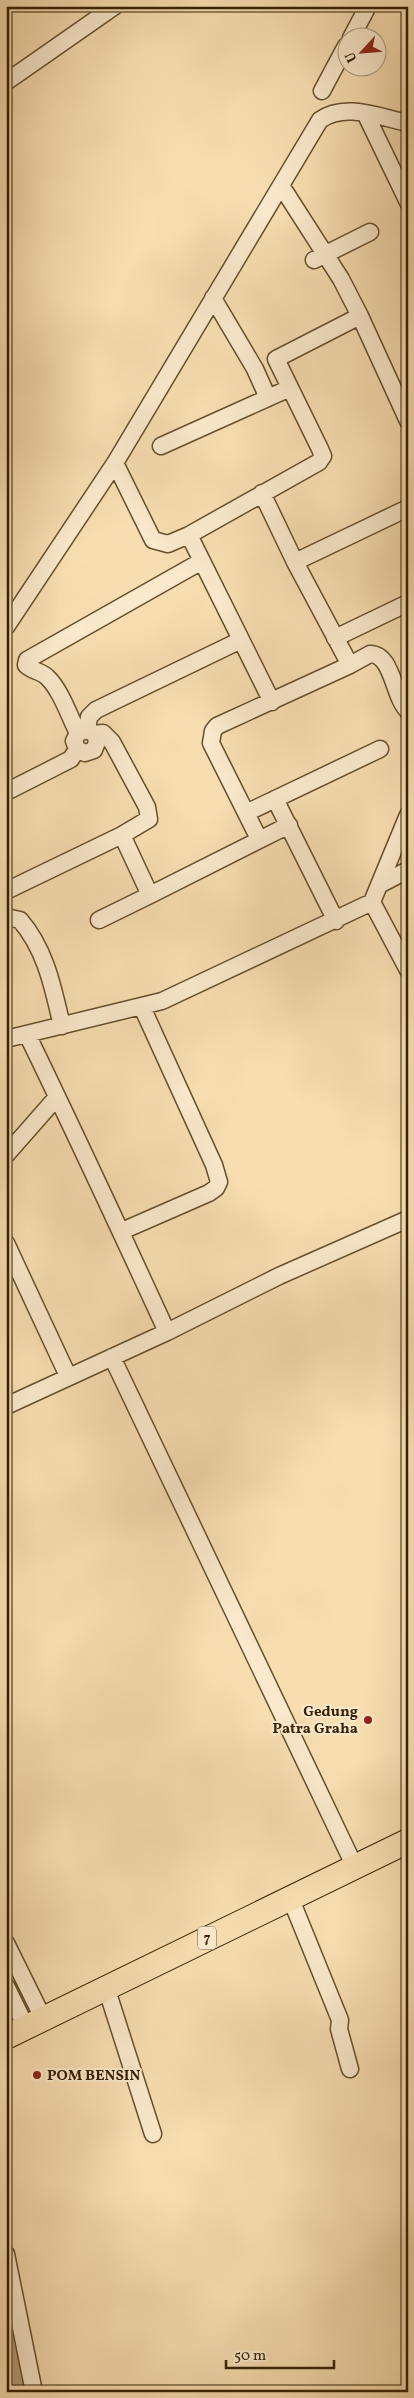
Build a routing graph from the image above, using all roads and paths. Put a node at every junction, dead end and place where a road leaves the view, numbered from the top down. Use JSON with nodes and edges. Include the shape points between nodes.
{"nodes":[{"id":1,"x":115,"y":6,"type":"edge"},
{"id":2,"x":368,"y":6,"type":"edge"},
{"id":3,"x":356,"y":28,"type":"edge"},
{"id":4,"x":336,"y":65,"type":"edge"},
{"id":5,"x":6,"y":82,"type":"edge"},
{"id":6,"x":322,"y":91,"type":"dead end"},
{"id":7,"x":366,"y":115,"type":"junction"},
{"id":8,"x":408,"y":123,"type":"edge"},
{"id":9,"x":282,"y":186,"type":"junction"},
{"id":10,"x":408,"y":202,"type":"edge"},
{"id":11,"x":370,"y":232,"type":"dead end"},
{"id":12,"x":319,"y":258,"type":"junction"},
{"id":13,"x":213,"y":298,"type":"junction"},
{"id":14,"x":360,"y":316,"type":"junction"},
{"id":15,"x":276,"y":359,"type":"junction"},
{"id":16,"x":255,"y":369,"type":"junction"},
{"id":17,"x":290,"y":388,"type":"junction"},
{"id":18,"x":268,"y":398,"type":"junction"},
{"id":19,"x":408,"y":421,"type":"edge"},
{"id":20,"x":160,"y":446,"type":"dead end"},
{"id":21,"x":115,"y":463,"type":"junction"},
{"id":22,"x":262,"y":493,"type":"junction"},
{"id":23,"x":408,"y":508,"type":"edge"},
{"id":24,"x":190,"y":535,"type":"junction"},
{"id":25,"x":202,"y":561,"type":"junction"},
{"id":26,"x":295,"y":562,"type":"junction"},
{"id":27,"x":408,"y":603,"type":"edge"},
{"id":28,"x":6,"y":627,"type":"edge"},
{"id":29,"x":335,"y":638,"type":"junction"},
{"id":30,"x":241,"y":640,"type":"junction"},
{"id":31,"x":350,"y":665,"type":"junction"},
{"id":32,"x":272,"y":702,"type":"junction"},
{"id":33,"x":408,"y":711,"type":"edge"},
{"id":34,"x":84,"y":737,"type":"junction"},
{"id":35,"x":380,"y":749,"type":"dead end"},
{"id":36,"x":6,"y":792,"type":"edge"},
{"id":37,"x":275,"y":799,"type":"junction"},
{"id":38,"x":246,"y":813,"type":"junction"},
{"id":39,"x":408,"y":815,"type":"edge"},
{"id":40,"x":289,"y":825,"type":"junction"},
{"id":41,"x":122,"y":835,"type":"junction"},
{"id":42,"x":260,"y":839,"type":"junction"},
{"id":43,"x":408,"y":870,"type":"edge"},
{"id":44,"x":381,"y":884,"type":"junction"},
{"id":45,"x":6,"y":891,"type":"edge"},
{"id":46,"x":150,"y":895,"type":"junction"},
{"id":47,"x":372,"y":902,"type":"junction"},
{"id":48,"x":6,"y":917,"type":"edge"},
{"id":49,"x":100,"y":920,"type":"dead end"},
{"id":50,"x":336,"y":921,"type":"junction"},
{"id":51,"x":407,"y":966,"type":"edge"},
{"id":52,"x":142,"y":1007,"type":"junction"},
{"id":53,"x":62,"y":1026,"type":"junction"},
{"id":54,"x":27,"y":1034,"type":"junction"},
{"id":55,"x":6,"y":1038,"type":"edge"},
{"id":56,"x":57,"y":1097,"type":"junction"},
{"id":57,"x":6,"y":1155,"type":"edge"},
{"id":58,"x":408,"y":1219,"type":"edge"},
{"id":59,"x":122,"y":1231,"type":"junction"},
{"id":60,"x":6,"y":1244,"type":"edge"},
{"id":61,"x":167,"y":1332,"type":"junction"},
{"id":62,"x":112,"y":1357,"type":"junction"},
{"id":63,"x":68,"y":1376,"type":"junction"},
{"id":64,"x":6,"y":1406,"type":"edge"},
{"id":65,"x":408,"y":1840,"type":"edge"},
{"id":66,"x":354,"y":1865,"type":"junction"},
{"id":67,"x":290,"y":1897,"type":"junction"},
{"id":68,"x":6,"y":1943,"type":"edge"},
{"id":69,"x":6,"y":1986,"type":"edge"},
{"id":70,"x":106,"y":1987,"type":"junction"},
{"id":71,"x":25,"y":2027,"type":"edge"},
{"id":72,"x":350,"y":2069,"type":"dead end"},
{"id":73,"x":153,"y":2134,"type":"dead end"},
{"id":74,"x":6,"y":2254,"type":"edge"},
{"id":75,"x":34,"y":2392,"type":"edge"}],
"edges":[{"from":1,"to":5,"type":"street"},
{"from":2,"to":3,"type":"street"},
{"from":4,"to":6,"type":"street"},
{"from":7,"to":8,"type":"street"},
{"from":7,"to":9,"type":"street","via":[[342,110],[320,120]]},
{"from":7,"to":10,"type":"street"},
{"from":9,"to":12,"type":"street"},
{"from":9,"to":13,"type":"street"},
{"from":11,"to":12,"type":"street"},
{"from":12,"to":14,"type":"street"},
{"from":13,"to":16,"type":"street"},
{"from":13,"to":21,"type":"street"},
{"from":14,"to":15,"type":"street"},
{"from":14,"to":19,"type":"street"},
{"from":15,"to":16,"type":"street"},
{"from":15,"to":17,"type":"street"},
{"from":16,"to":18,"type":"street"},
{"from":17,"to":18,"type":"street"},
{"from":17,"to":22,"type":"street","via":[[322,456],[315,466]]},
{"from":18,"to":20,"type":"street"},
{"from":21,"to":24,"type":"street","via":[[153,540],[168,544]]},
{"from":21,"to":28,"type":"street"},
{"from":22,"to":24,"type":"street"},
{"from":22,"to":26,"type":"street"},
{"from":23,"to":26,"type":"street"},
{"from":24,"to":25,"type":"street"},
{"from":25,"to":30,"type":"street"},
{"from":25,"to":34,"type":"street","via":[[27,660],[26,665],[30,669],[47,677]]},
{"from":26,"to":29,"type":"street"},
{"from":27,"to":29,"type":"street"},
{"from":29,"to":31,"type":"street"},
{"from":30,"to":32,"type":"street"},
{"from":30,"to":34,"type":"street","via":[[96,710],[89,717]]},
{"from":31,"to":32,"type":"street"},
{"from":31,"to":33,"type":"street","via":[[370,654],[380,656]]},
{"from":32,"to":38,"type":"street","via":[[217,726],[211,736],[211,743]]},
{"from":34,"to":36,"type":"street","via":[[71,760]]},
{"from":34,"to":41,"type":"street","via":[[103,734],[112,742],[149,814],[145,822]]},
{"from":35,"to":37,"type":"street"},
{"from":37,"to":38,"type":"street"},
{"from":37,"to":40,"type":"street"},
{"from":38,"to":42,"type":"street"},
{"from":39,"to":44,"type":"street"},
{"from":40,"to":42,"type":"street"},
{"from":40,"to":50,"type":"street"},
{"from":41,"to":45,"type":"street"},
{"from":41,"to":46,"type":"street"},
{"from":42,"to":46,"type":"street"},
{"from":43,"to":44,"type":"street"},
{"from":44,"to":47,"type":"street"},
{"from":46,"to":49,"type":"street"},
{"from":47,"to":50,"type":"street"},
{"from":47,"to":51,"type":"street"},
{"from":48,"to":53,"type":"street","via":[[20,920],[40,947]]},
{"from":50,"to":52,"type":"street","via":[[179,994]]},
{"from":52,"to":53,"type":"street"},
{"from":52,"to":59,"type":"street","via":[[219,1182],[209,1193]]},
{"from":53,"to":54,"type":"street"},
{"from":54,"to":55,"type":"street"},
{"from":54,"to":56,"type":"street"},
{"from":56,"to":57,"type":"street"},
{"from":56,"to":59,"type":"street"},
{"from":58,"to":61,"type":"street","via":[[279,1276]]},
{"from":59,"to":61,"type":"street"},
{"from":60,"to":63,"type":"street"},
{"from":61,"to":62,"type":"street"},
{"from":62,"to":63,"type":"street"},
{"from":62,"to":66,"type":"street"},
{"from":63,"to":64,"type":"street"},
{"from":65,"to":66,"type":"highway","number":"7"},
{"from":66,"to":67,"type":"highway","number":"7"},
{"from":67,"to":70,"type":"highway","number":"7"},
{"from":67,"to":72,"type":"street","via":[[340,2020],[339,2029]]},
{"from":68,"to":71,"type":"street"},
{"from":69,"to":71,"type":"street"},
{"from":70,"to":71,"type":"highway","number":"7"},
{"from":70,"to":73,"type":"street"},
{"from":74,"to":75,"type":"street"}]}
